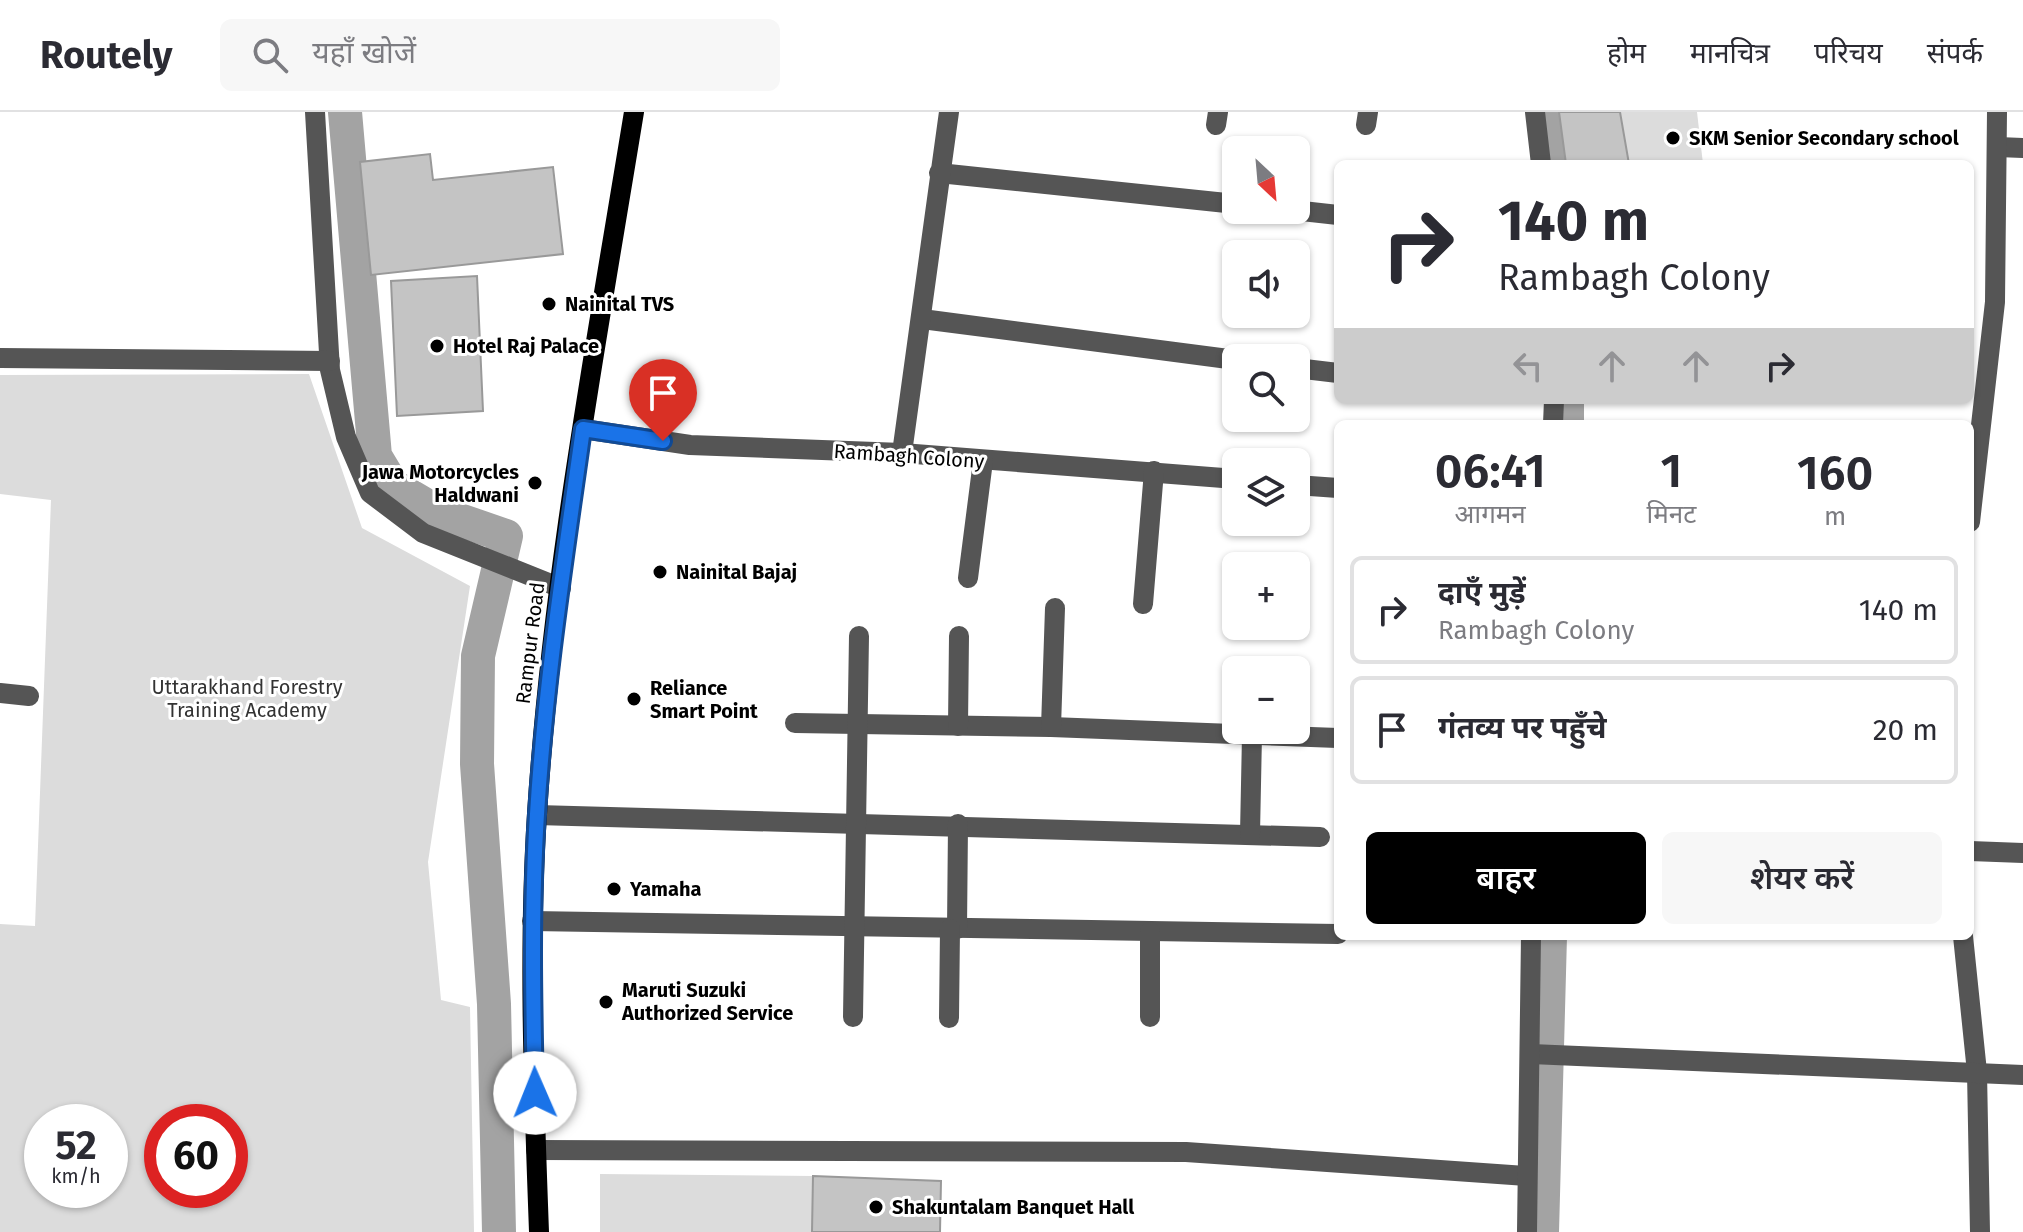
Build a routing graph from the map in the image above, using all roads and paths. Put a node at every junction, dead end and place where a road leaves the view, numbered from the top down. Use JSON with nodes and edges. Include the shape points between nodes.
{"nodes":[{"id":1,"x":315,"y":112,"type":"edge"},
{"id":2,"x":634,"y":112,"type":"edge"},
{"id":3,"x":949,"y":112,"type":"edge"},
{"id":4,"x":1535,"y":112,"type":"edge"},
{"id":5,"x":1997,"y":112,"type":"edge"},
{"id":6,"x":1998,"y":147,"type":"junction"},
{"id":7,"x":2023,"y":148,"type":"edge"},
{"id":8,"x":1541,"y":160,"type":"edge"},
{"id":9,"x":939,"y":173,"type":"junction"},
{"id":10,"x":1222,"y":203,"type":"edge"},
{"id":11,"x":1310,"y":212,"type":"edge"},
{"id":12,"x":1334,"y":215,"type":"edge"},
{"id":13,"x":922,"y":319,"type":"junction"},
{"id":14,"x":0,"y":358,"type":"edge"},
{"id":15,"x":1222,"y":358,"type":"edge"},
{"id":16,"x":330,"y":361,"type":"junction"},
{"id":17,"x":1310,"y":370,"type":"edge"},
{"id":18,"x":1334,"y":373,"type":"edge"},
{"id":19,"x":583,"y":429,"type":"junction"},
{"id":20,"x":902,"y":453,"type":"junction"},
{"id":21,"x":983,"y":461,"type":"junction"},
{"id":22,"x":1154,"y":471,"type":"junction"},
{"id":23,"x":1222,"y":478,"type":"edge"},
{"id":24,"x":1310,"y":486,"type":"edge"},
{"id":25,"x":1974,"y":487,"type":"edge"},
{"id":26,"x":1334,"y":488,"type":"edge"},
{"id":27,"x":968,"y":578,"type":"dead end"},
{"id":28,"x":561,"y":588,"type":"junction"},
{"id":29,"x":1143,"y":604,"type":"dead end"},
{"id":30,"x":1055,"y":608,"type":"dead end"},
{"id":31,"x":859,"y":636,"type":"dead end"},
{"id":32,"x":959,"y":636,"type":"dead end"},
{"id":33,"x":0,"y":693,"type":"edge"},
{"id":34,"x":29,"y":696,"type":"dead end"},
{"id":35,"x":795,"y":723,"type":"dead end"},
{"id":36,"x":858,"y":724,"type":"junction"},
{"id":37,"x":958,"y":726,"type":"junction"},
{"id":38,"x":1051,"y":727,"type":"junction"},
{"id":39,"x":1222,"y":734,"type":"edge"},
{"id":40,"x":1310,"y":737,"type":"edge"},
{"id":41,"x":1334,"y":738,"type":"edge"},
{"id":42,"x":1252,"y":744,"type":"edge"},
{"id":43,"x":537,"y":815,"type":"junction"},
{"id":44,"x":857,"y":821,"type":"junction"},
{"id":45,"x":958,"y":824,"type":"junction"},
{"id":46,"x":1250,"y":834,"type":"junction"},
{"id":47,"x":1320,"y":837,"type":"dead end"},
{"id":48,"x":1974,"y":851,"type":"edge"},
{"id":49,"x":2023,"y":853,"type":"edge"},
{"id":50,"x":532,"y":921,"type":"junction"},
{"id":51,"x":856,"y":925,"type":"junction"},
{"id":52,"x":953,"y":929,"type":"junction"},
{"id":53,"x":1150,"y":932,"type":"junction"},
{"id":54,"x":1334,"y":934,"type":"edge"},
{"id":55,"x":1531,"y":940,"type":"edge"},
{"id":56,"x":1963,"y":940,"type":"edge"},
{"id":57,"x":853,"y":1017,"type":"dead end"},
{"id":58,"x":1150,"y":1017,"type":"dead end"},
{"id":59,"x":949,"y":1018,"type":"dead end"},
{"id":60,"x":1542,"y":1055,"type":"junction"},
{"id":61,"x":1977,"y":1072,"type":"junction"},
{"id":62,"x":2023,"y":1075,"type":"edge"},
{"id":63,"x":536,"y":1150,"type":"junction"},
{"id":64,"x":1527,"y":1176,"type":"junction"},
{"id":65,"x":539,"y":1232,"type":"edge"},
{"id":66,"x":1527,"y":1232,"type":"edge"},
{"id":67,"x":1980,"y":1232,"type":"edge"}],
"edges":[{"from":1,"to":16,"type":"street"},
{"from":2,"to":19,"type":"main road","name":"Rampur Road"},
{"from":3,"to":9,"type":"street"},
{"from":4,"to":8,"type":"street"},
{"from":5,"to":6,"type":"street"},
{"from":6,"to":7,"type":"street"},
{"from":6,"to":25,"type":"street","via":[[1995,302]]},
{"from":9,"to":10,"type":"street"},
{"from":9,"to":13,"type":"street"},
{"from":11,"to":12,"type":"street"},
{"from":13,"to":15,"type":"street"},
{"from":13,"to":20,"type":"street"},
{"from":14,"to":16,"type":"street"},
{"from":16,"to":28,"type":"street","via":[[346,437],[370,493],[423,533]]},
{"from":17,"to":18,"type":"street"},
{"from":19,"to":20,"type":"street","name":"Rambagh Colony","via":[[690,445]]},
{"from":19,"to":28,"type":"main road","name":"Rampur Road"},
{"from":20,"to":21,"type":"street","name":"Rambagh Colony"},
{"from":21,"to":22,"type":"street","name":"Rambagh Colony"},
{"from":21,"to":27,"type":"street"},
{"from":22,"to":23,"type":"street","name":"Rambagh Colony"},
{"from":22,"to":29,"type":"street"},
{"from":24,"to":26,"type":"street"},
{"from":28,"to":43,"type":"main road","name":"Rampur Road"},
{"from":30,"to":38,"type":"street"},
{"from":31,"to":36,"type":"street"},
{"from":32,"to":37,"type":"street"},
{"from":33,"to":34,"type":"street"},
{"from":35,"to":36,"type":"street"},
{"from":36,"to":37,"type":"street"},
{"from":36,"to":44,"type":"street"},
{"from":37,"to":38,"type":"street"},
{"from":38,"to":39,"type":"street"},
{"from":40,"to":41,"type":"street"},
{"from":42,"to":46,"type":"street"},
{"from":43,"to":44,"type":"street"},
{"from":43,"to":50,"type":"main road","name":"Rampur Road"},
{"from":44,"to":45,"type":"street"},
{"from":44,"to":51,"type":"street"},
{"from":45,"to":46,"type":"street"},
{"from":45,"to":52,"type":"street"},
{"from":46,"to":47,"type":"street"},
{"from":48,"to":49,"type":"street"},
{"from":50,"to":51,"type":"street"},
{"from":50,"to":63,"type":"main road","name":"Rampur Road"},
{"from":51,"to":52,"type":"street"},
{"from":51,"to":57,"type":"street"},
{"from":52,"to":53,"type":"street"},
{"from":52,"to":59,"type":"street"},
{"from":53,"to":54,"type":"street"},
{"from":53,"to":58,"type":"street"},
{"from":55,"to":60,"type":"street"},
{"from":56,"to":61,"type":"street"},
{"from":60,"to":61,"type":"street"},
{"from":60,"to":64,"type":"street"},
{"from":61,"to":62,"type":"street"},
{"from":61,"to":67,"type":"street"},
{"from":63,"to":64,"type":"street","via":[[1186,1152]]},
{"from":63,"to":65,"type":"main road","name":"Rampur Road"},
{"from":64,"to":66,"type":"street"}]}
